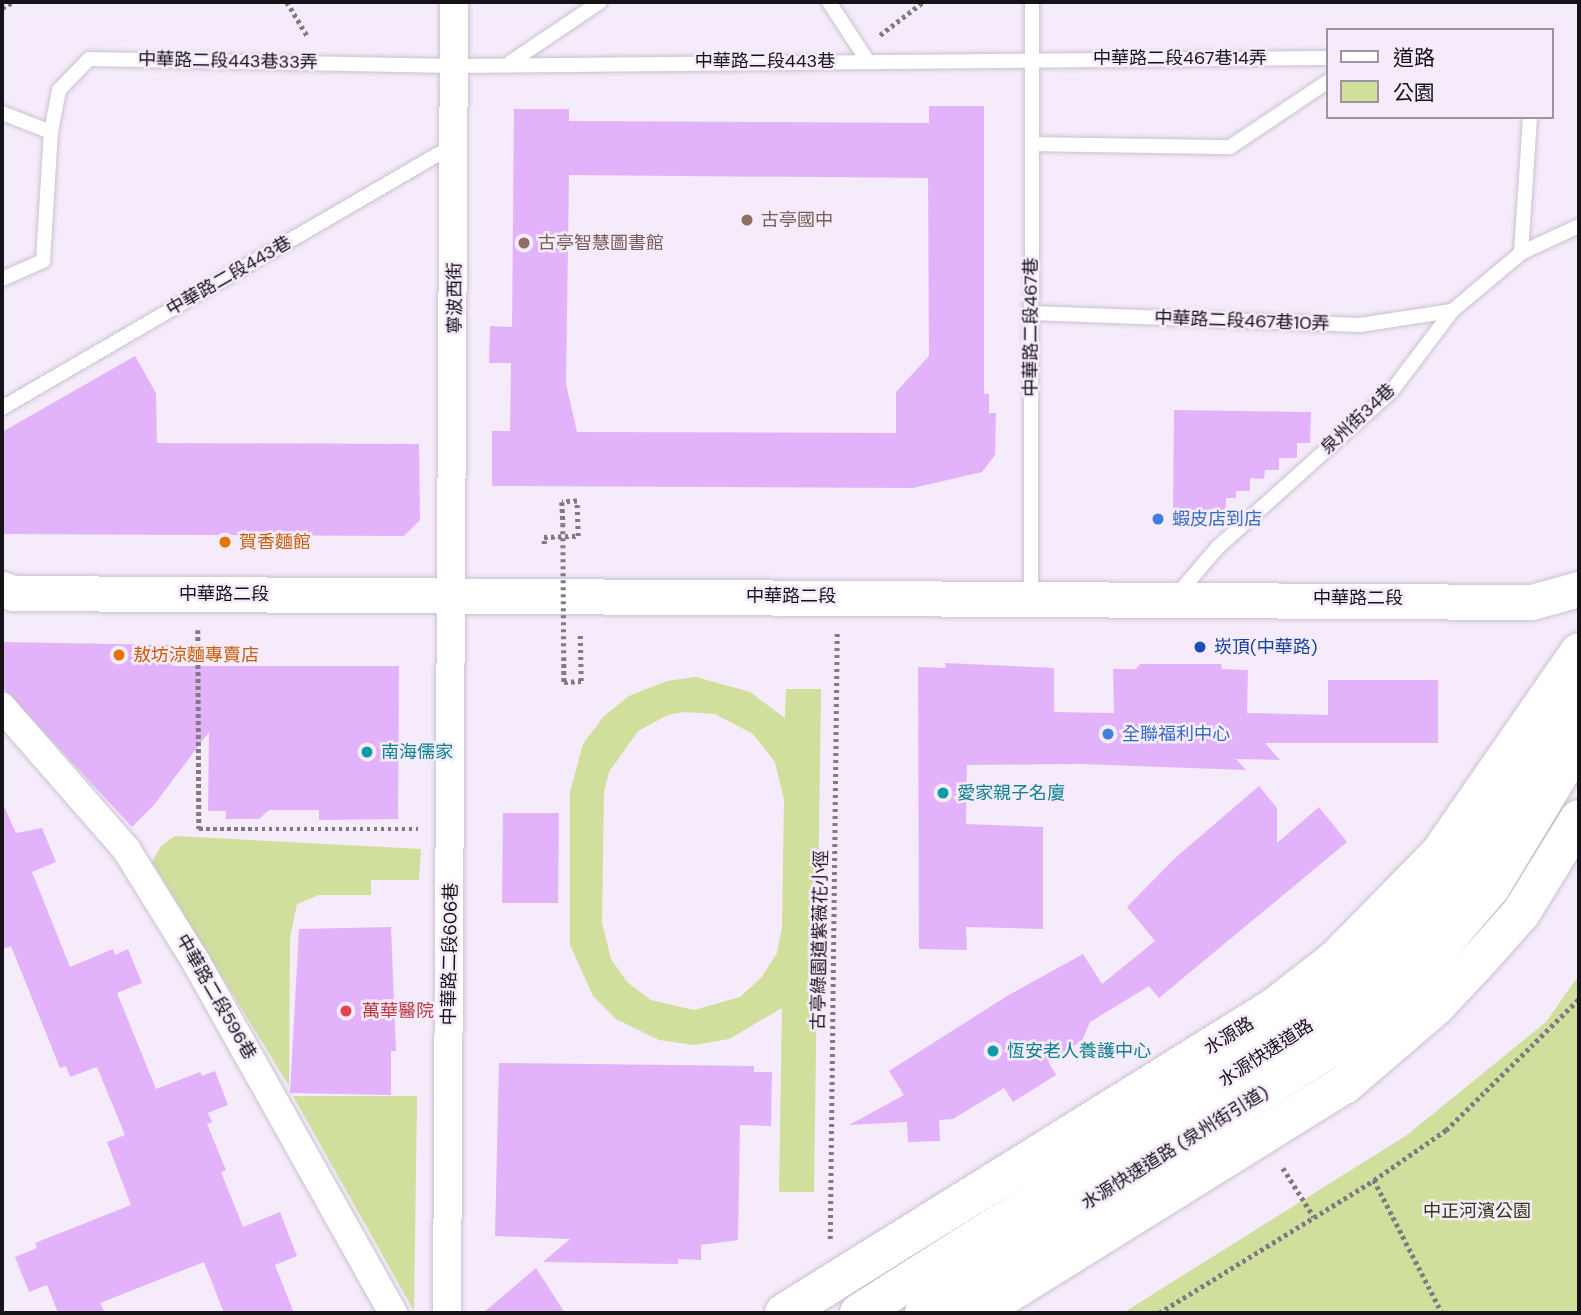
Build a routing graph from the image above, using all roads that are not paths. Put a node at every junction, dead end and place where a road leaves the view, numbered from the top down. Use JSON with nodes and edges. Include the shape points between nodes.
{"nodes":[{"id":1,"x":454,"y":2,"type":"edge"},
{"id":2,"x":600,"y":2,"type":"edge"},
{"id":3,"x":829,"y":2,"type":"edge"},
{"id":4,"x":1032,"y":2,"type":"edge"},
{"id":5,"x":1033,"y":58,"type":"junction"},
{"id":6,"x":1326,"y":58,"type":"edge"},
{"id":7,"x":867,"y":60,"type":"junction"},
{"id":8,"x":510,"y":63,"type":"junction"},
{"id":9,"x":453,"y":66,"type":"junction"},
{"id":10,"x":1326,"y":83,"type":"edge"},
{"id":11,"x":2,"y":113,"type":"edge"},
{"id":12,"x":1530,"y":119,"type":"edge"},
{"id":13,"x":51,"y":132,"type":"junction"},
{"id":14,"x":1032,"y":144,"type":"junction"},
{"id":15,"x":456,"y":145,"type":"junction"},
{"id":16,"x":1579,"y":226,"type":"edge"},
{"id":17,"x":1521,"y":253,"type":"junction"},
{"id":18,"x":2,"y":279,"type":"edge"},
{"id":19,"x":1452,"y":311,"type":"junction"},
{"id":20,"x":1031,"y":313,"type":"junction"},
{"id":21,"x":2,"y":408,"type":"edge"},
{"id":22,"x":2,"y":589,"type":"edge"},
{"id":23,"x":1579,"y":589,"type":"edge"},
{"id":24,"x":454,"y":594,"type":"junction"},
{"id":25,"x":1031,"y":597,"type":"junction"},
{"id":26,"x":1175,"y":597,"type":"junction"},
{"id":27,"x":1579,"y":652,"type":"edge"},
{"id":28,"x":1579,"y":693,"type":"edge"},
{"id":29,"x":2,"y":707,"type":"edge"},
{"id":30,"x":1579,"y":741,"type":"edge"},
{"id":31,"x":1579,"y":819,"type":"edge"},
{"id":32,"x":393,"y":1313,"type":"edge"},
{"id":33,"x":447,"y":1313,"type":"edge"},
{"id":34,"x":784,"y":1313,"type":"edge"},
{"id":35,"x":859,"y":1313,"type":"edge"},
{"id":36,"x":924,"y":1313,"type":"edge"},
{"id":37,"x":977,"y":1313,"type":"edge"}],
"edges":[{"from":1,"to":9,"type":"street","name":"寧波西街"},
{"from":2,"to":8,"type":"lane"},
{"from":3,"to":7,"type":"lane"},
{"from":4,"to":5,"type":"lane","name":"中華路二段467巷"},
{"from":5,"to":6,"type":"lane","name":"中華路二段467巷14弄"},
{"from":5,"to":7,"type":"lane"},
{"from":5,"to":14,"type":"lane","name":"中華路二段467巷"},
{"from":7,"to":8,"type":"lane","name":"中華路二段443巷"},
{"from":8,"to":9,"type":"lane","name":"中華路二段443巷"},
{"from":9,"to":13,"type":"lane","name":"中華路二段443巷33弄","via":[[89,59],[59,90]]},
{"from":9,"to":15,"type":"street","name":"寧波西街"},
{"from":10,"to":14,"type":"lane","via":[[1230,147]]},
{"from":11,"to":13,"type":"lane"},
{"from":12,"to":17,"type":"lane"},
{"from":13,"to":18,"type":"lane","name":"中華路二段443巷33弄","via":[[43,261]]},
{"from":14,"to":20,"type":"lane","name":"中華路二段467巷"},
{"from":15,"to":21,"type":"lane","name":"中華路二段443巷"},
{"from":15,"to":24,"type":"street","name":"寧波西街"},
{"from":16,"to":17,"type":"lane","name":"泉州街34巷"},
{"from":17,"to":19,"type":"lane","name":"泉州街34巷"},
{"from":19,"to":20,"type":"lane","name":"中華路二段467巷10弄","via":[[1360,325]]},
{"from":19,"to":26,"type":"lane","name":"泉州街34巷","via":[[1391,392],[1218,547]]},
{"from":20,"to":25,"type":"lane","name":"中華路二段467巷"},
{"from":22,"to":24,"type":"street","name":"中華路二段"},
{"from":23,"to":26,"type":"street","name":"中華路二段","via":[[1532,602]]},
{"from":24,"to":25,"type":"street","name":"中華路二段"},
{"from":24,"to":33,"type":"street","name":"中華路二段606巷"},
{"from":25,"to":26,"type":"street","name":"中華路二段"},
{"from":27,"to":34,"type":"main road","name":"水源路","via":[[1440,853],[1336,959],[1276,1006]]},
{"from":28,"to":35,"type":"main road","name":"水源快速道路","via":[[1463,871],[1413,933],[1310,1026]]},
{"from":29,"to":32,"type":"street","name":"中華路二段596巷","via":[[126,849],[197,962]]},
{"from":30,"to":36,"type":"main road","name":"水源快速道路 (泉州街引道)","via":[[1491,887],[1418,973],[1341,1041],[1053,1223]]},
{"from":31,"to":37,"type":"main road","via":[[1521,913],[1435,1007],[1344,1085]]}]}
